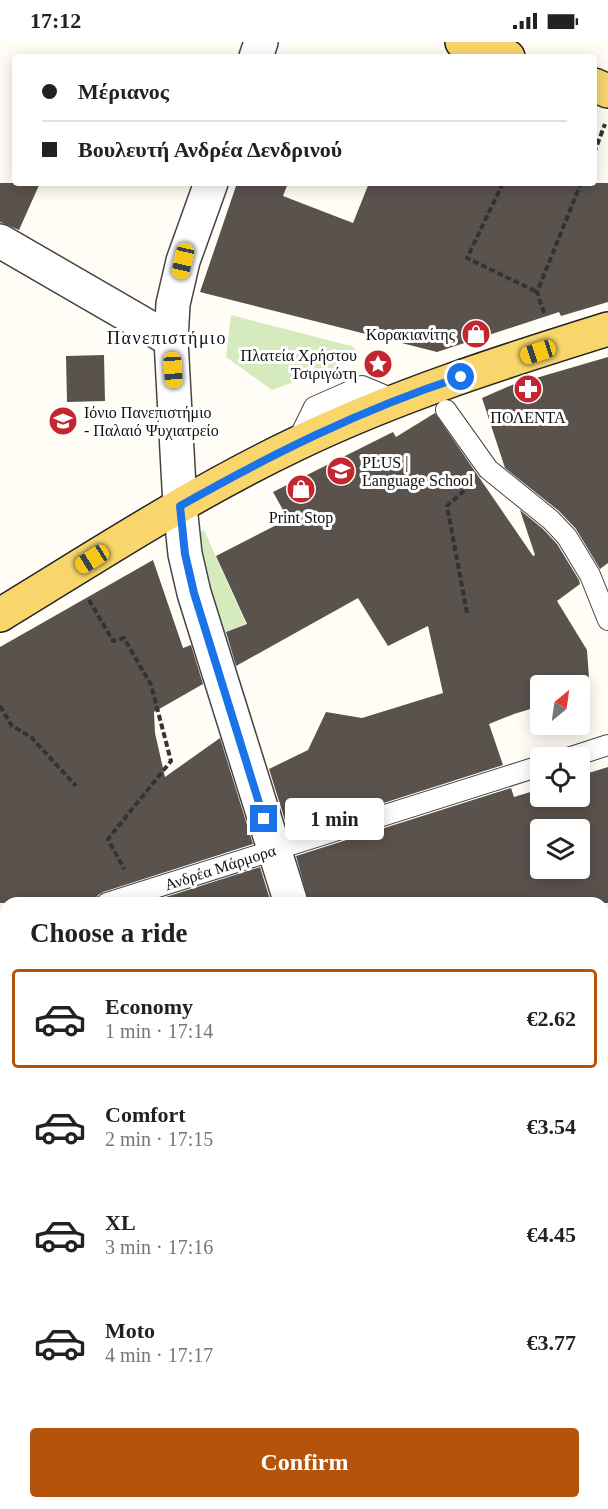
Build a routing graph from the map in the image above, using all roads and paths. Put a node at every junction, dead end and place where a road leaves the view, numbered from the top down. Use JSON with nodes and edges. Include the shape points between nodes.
{"nodes":[{"id":1,"x":462,"y":42,"type":"edge"},
{"id":2,"x":499,"y":54,"type":"edge"},
{"id":3,"x":597,"y":91,"type":"edge"},
{"id":4,"x":607,"y":106,"type":"edge"},
{"id":5,"x":597,"y":142,"type":"edge"},
{"id":6,"x":210,"y":186,"type":"edge"},
{"id":7,"x":502,"y":186,"type":"edge"},
{"id":8,"x":580,"y":186,"type":"edge"},
{"id":9,"x":0,"y":241,"type":"edge"},
{"id":10,"x":537,"y":292,"type":"junction"},
{"id":11,"x":546,"y":322,"type":"dead end"},
{"id":12,"x":608,"y":329,"type":"edge"},
{"id":13,"x":171,"y":340,"type":"junction"},
{"id":14,"x":446,"y":410,"type":"dead end"},
{"id":15,"x":488,"y":469,"type":"junction"},
{"id":16,"x":180,"y":506,"type":"junction"},
{"id":17,"x":72,"y":571,"type":"junction"},
{"id":18,"x":467,"y":613,"type":"dead end"},
{"id":19,"x":0,"y":615,"type":"edge"},
{"id":20,"x":608,"y":620,"type":"edge"},
{"id":21,"x":0,"y":706,"type":"edge"},
{"id":22,"x":608,"y":745,"type":"edge"},
{"id":23,"x":590,"y":751,"type":"edge"},
{"id":24,"x":530,"y":769,"type":"edge"},
{"id":25,"x":76,"y":786,"type":"dead end"},
{"id":26,"x":274,"y":850,"type":"junction"},
{"id":27,"x":137,"y":893,"type":"junction"},
{"id":28,"x":125,"y":897,"type":"edge"},
{"id":29,"x":289,"y":897,"type":"edge"}],
"edges":[{"from":1,"to":2,"type":"main road"},
{"from":3,"to":4,"type":"main road"},
{"from":4,"to":5,"type":"path"},
{"from":6,"to":13,"type":"street","via":[[183,261],[173,304]]},
{"from":7,"to":10,"type":"path","via":[[467,258]]},
{"from":8,"to":10,"type":"path"},
{"from":9,"to":13,"type":"street"},
{"from":10,"to":11,"type":"path"},
{"from":12,"to":16,"type":"main road","via":[[395,400],[296,444]]},
{"from":13,"to":16,"type":"street"},
{"from":14,"to":15,"type":"lane"},
{"from":15,"to":18,"type":"path","via":[[447,506]]},
{"from":15,"to":20,"type":"lane","via":[[567,537],[590,575]]},
{"from":16,"to":17,"type":"main road"},
{"from":16,"to":26,"type":"street","via":[[194,593]]},
{"from":17,"to":19,"type":"main road"},
{"from":17,"to":27,"type":"path","via":[[113,641],[124,638],[151,686],[171,761],[108,839]]},
{"from":21,"to":25,"type":"path","via":[[12,726],[31,737]]},
{"from":22,"to":23,"type":"lane"},
{"from":24,"to":26,"type":"lane","name":"Ανδρέα Μάρμορα"},
{"from":26,"to":27,"type":"lane","name":"Ανδρέα Μάρμορα"},
{"from":26,"to":29,"type":"street"},
{"from":27,"to":28,"type":"lane","name":"Ανδρέα Μάρμορα"}]}
